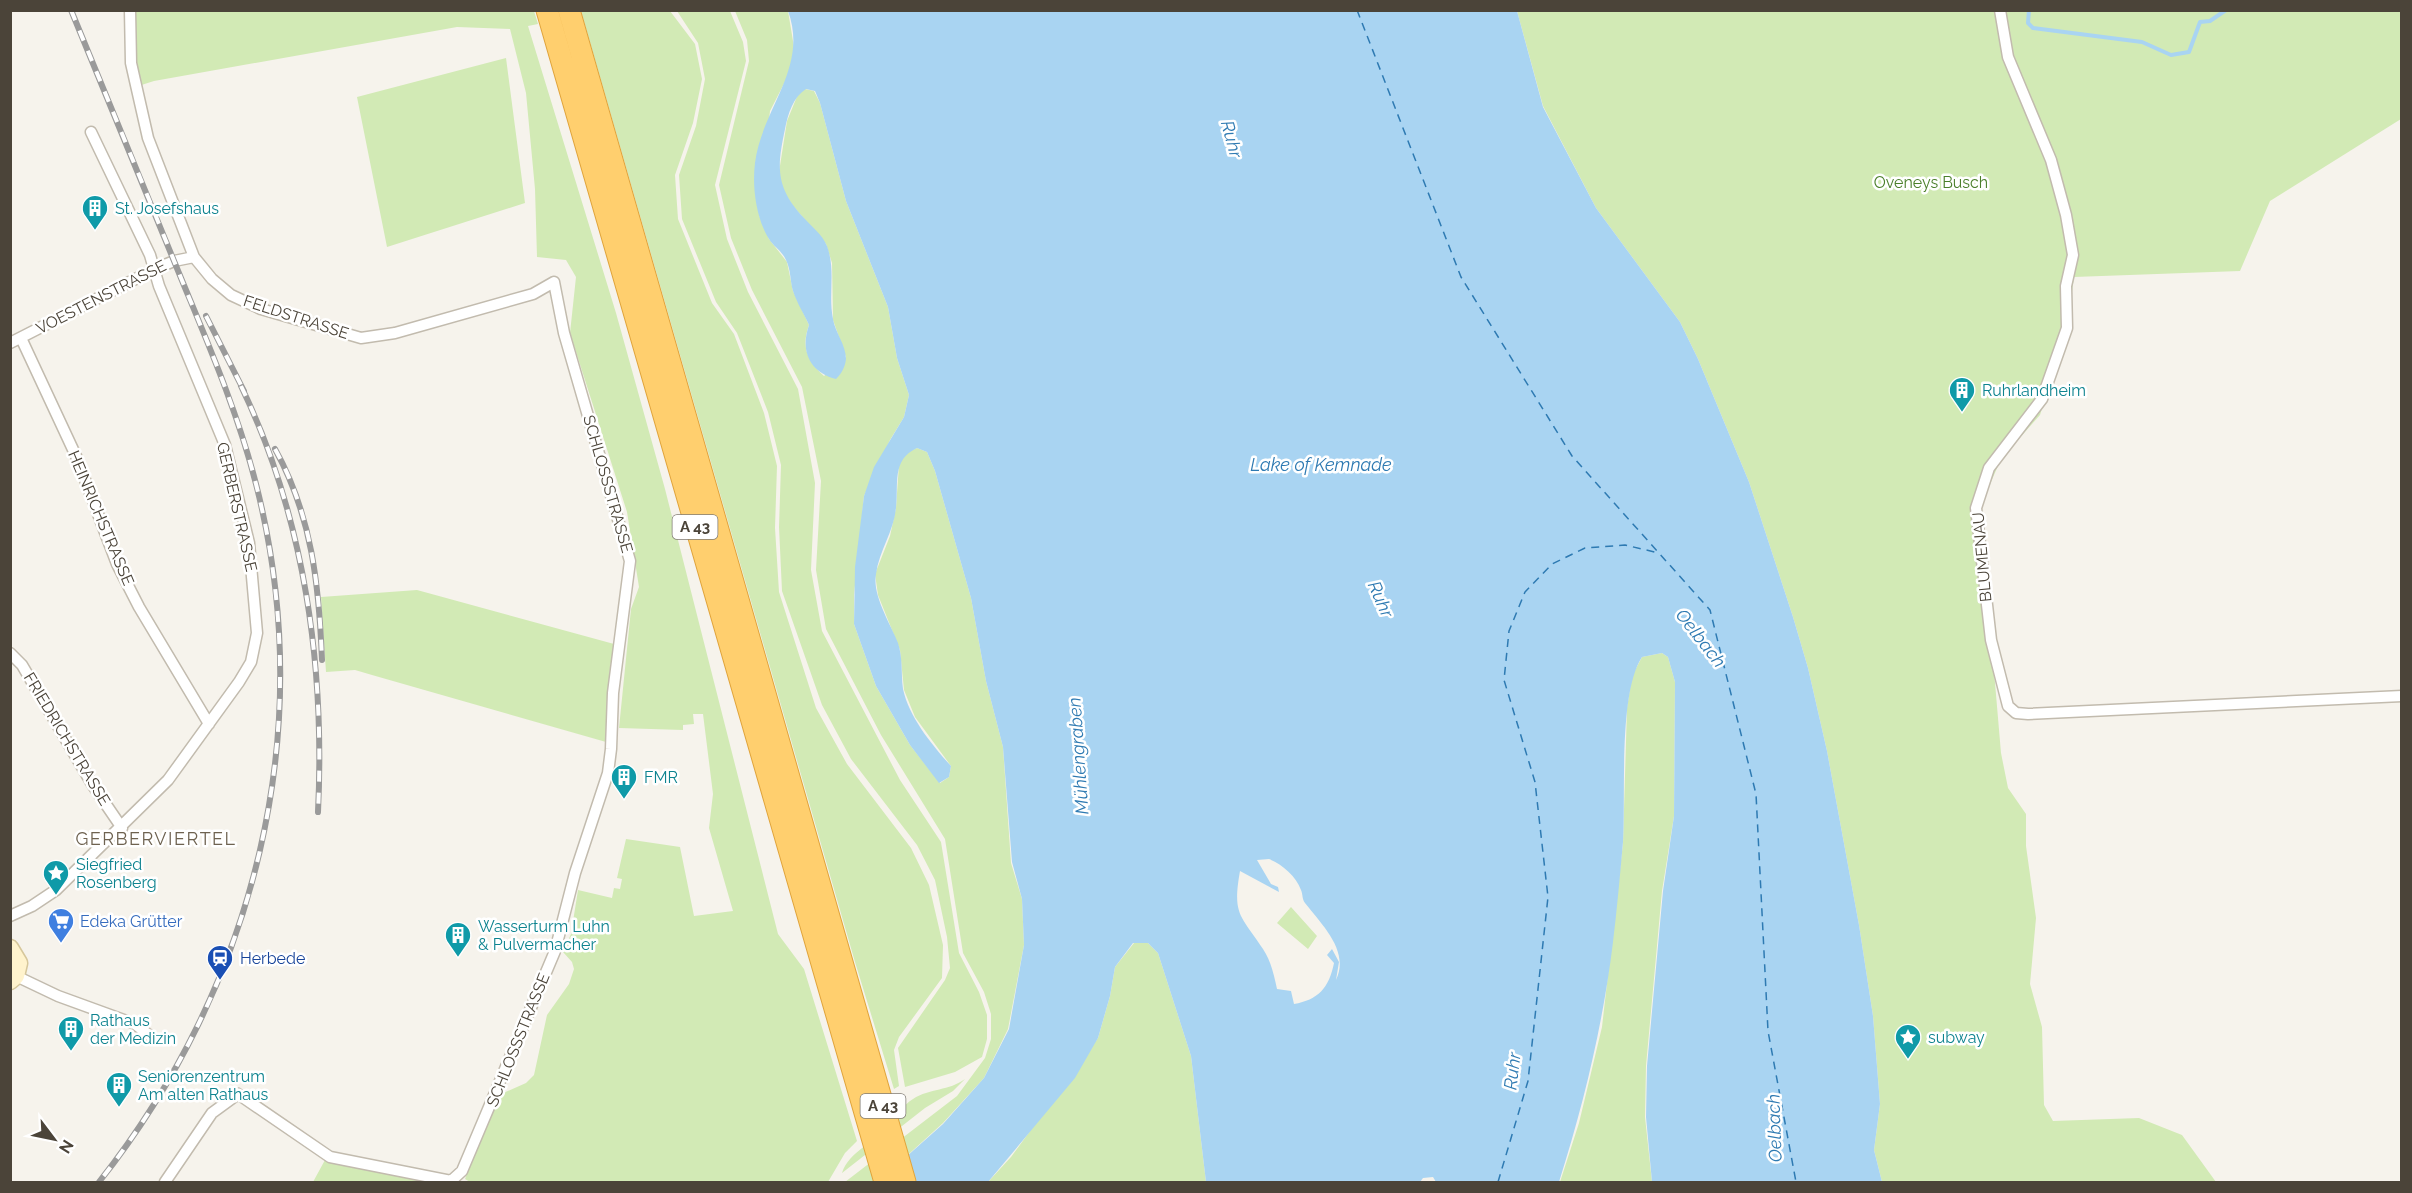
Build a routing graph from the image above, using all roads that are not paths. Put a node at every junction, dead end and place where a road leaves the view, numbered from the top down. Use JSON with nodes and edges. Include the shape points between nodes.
{"nodes":[{"id":1,"x":130,"y":10,"type":"edge"},
{"id":2,"x":547,"y":10,"type":"edge"},
{"id":3,"x":568,"y":10,"type":"edge"},
{"id":4,"x":2000,"y":10,"type":"edge"},
{"id":5,"x":91,"y":132,"type":"dead end"},
{"id":6,"x":194,"y":257,"type":"junction"},
{"id":7,"x":155,"y":269,"type":"junction"},
{"id":8,"x":554,"y":282,"type":"joint"},
{"id":9,"x":16,"y":341,"type":"edge"},
{"id":10,"x":10,"y":653,"type":"edge"},
{"id":11,"x":2402,"y":696,"type":"edge"},
{"id":12,"x":209,"y":724,"type":"junction"},
{"id":13,"x":122,"y":828,"type":"junction"},
{"id":14,"x":10,"y":916,"type":"edge"},
{"id":15,"x":10,"y":948,"type":"edge"},
{"id":16,"x":13,"y":978,"type":"edge"},
{"id":17,"x":148,"y":1035,"type":"dead end"},
{"id":18,"x":853,"y":1036,"type":"junction"},
{"id":19,"x":165,"y":1182,"type":"edge"},
{"id":20,"x":885,"y":1182,"type":"edge"},
{"id":21,"x":905,"y":1182,"type":"edge"}],
"edges":[{"from":1,"to":6,"type":"street","name":"FELDSTRASSE","via":[[133,77],[148,138]]},
{"from":2,"to":18,"type":"highway","number":"A 43"},
{"from":3,"to":18,"type":"highway","number":"A 43"},
{"from":4,"to":11,"type":"street","name":"BLUMENAU","via":[[2007,57],[2051,160],[2073,242],[2066,286],[2067,328],[2062,346],[2042,399],[1989,468],[1976,508],[1991,640],[2008,706],[2016,713],[2028,714]]},
{"from":5,"to":7,"type":"street","name":"GERBERSTRASSE"},
{"from":6,"to":7,"type":"street","name":"VOESTENSTRASSE"},
{"from":6,"to":8,"type":"street","name":"FELDSTRASSE","via":[[231,295],[261,309],[361,338],[395,333],[533,294]]},
{"from":7,"to":9,"type":"street","name":"VOESTENSTRASSE"},
{"from":7,"to":12,"type":"street","name":"GERBERSTRASSE","via":[[225,446],[254,580],[257,633],[251,662]]},
{"from":8,"to":19,"type":"street","name":"SCHLOSSSTRASSE","via":[[564,333],[630,561],[617,650],[608,772],[555,951],[472,1151],[452,1181],[330,1156],[242,1094],[223,1102],[212,1113]]},
{"from":9,"to":12,"type":"street","name":"HEINRICHSTRASSE","via":[[76,456],[117,564]]},
{"from":10,"to":13,"type":"street","name":"FRIEDRICHSTRASSE","via":[[22,665]]},
{"from":12,"to":13,"type":"street","name":"GERBERSTRASSE","via":[[168,780]]},
{"from":13,"to":14,"type":"street","name":"GERBERSTRASSE","via":[[56,890]]},
{"from":15,"to":16,"type":"main road","via":[[19,963]]},
{"from":16,"to":17,"type":"street","via":[[135,1024]]},
{"from":18,"to":20,"type":"highway","number":"A 43"},
{"from":18,"to":21,"type":"highway","number":"A 43"}]}
